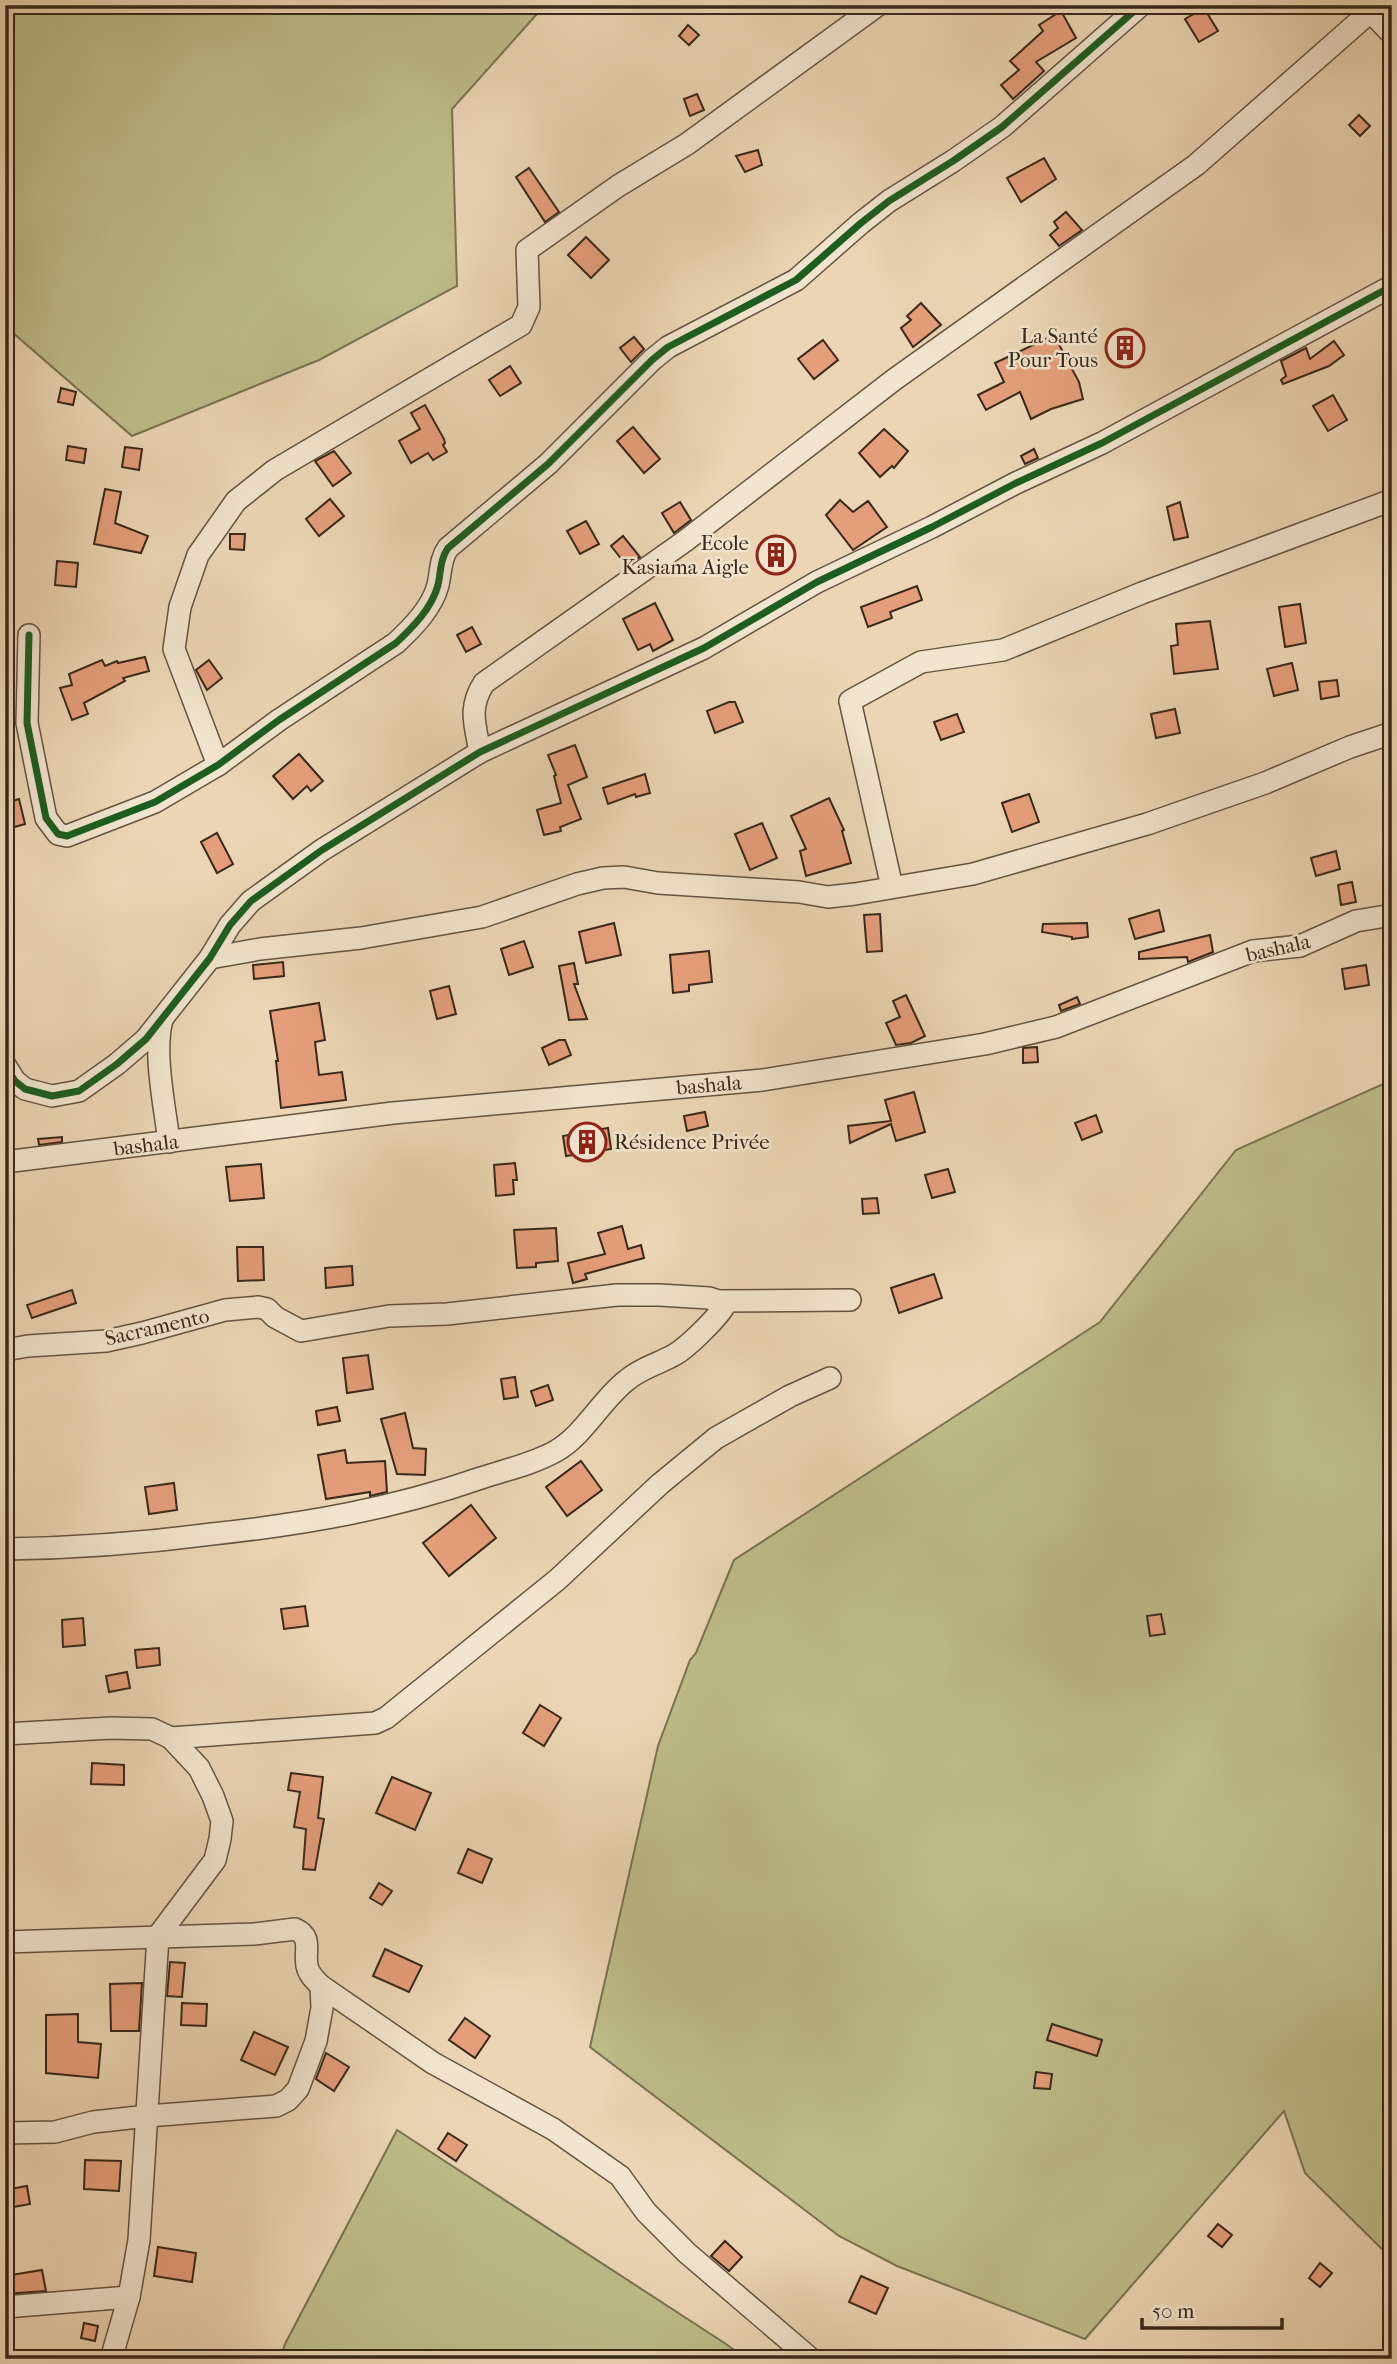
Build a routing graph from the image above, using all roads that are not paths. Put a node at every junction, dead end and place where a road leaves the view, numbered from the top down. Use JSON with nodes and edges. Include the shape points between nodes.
{"nodes":[{"id":1,"x":878,"y":5,"type":"edge"},
{"id":2,"x":1141,"y":5,"type":"edge"},
{"id":3,"x":1367,"y":9,"type":"edge"},
{"id":4,"x":1392,"y":34,"type":"edge"},
{"id":5,"x":1392,"y":286,"type":"edge"},
{"id":6,"x":1392,"y":500,"type":"edge"},
{"id":7,"x":29,"y":635,"type":"dead end"},
{"id":8,"x":1392,"y":733,"type":"edge"},
{"id":9,"x":480,"y":752,"type":"junction"},
{"id":10,"x":218,"y":765,"type":"junction"},
{"id":11,"x":892,"y":887,"type":"junction"},
{"id":12,"x":1392,"y":915,"type":"edge"},
{"id":13,"x":210,"y":958,"type":"junction"},
{"id":14,"x":162,"y":1020,"type":"junction"},
{"id":15,"x":5,"y":1065,"type":"edge"},
{"id":16,"x":169,"y":1142,"type":"junction"},
{"id":17,"x":5,"y":1162,"type":"edge"},
{"id":18,"x":850,"y":1300,"type":"dead end"},
{"id":19,"x":718,"y":1301,"type":"junction"},
{"id":20,"x":5,"y":1350,"type":"edge"},
{"id":21,"x":830,"y":1378,"type":"dead end"},
{"id":22,"x":5,"y":1549,"type":"edge"},
{"id":23,"x":5,"y":1734,"type":"edge"},
{"id":24,"x":171,"y":1738,"type":"junction"},
{"id":25,"x":158,"y":1936,"type":"junction"},
{"id":26,"x":5,"y":1942,"type":"edge"},
{"id":27,"x":321,"y":1986,"type":"junction"},
{"id":28,"x":148,"y":2116,"type":"junction"},
{"id":29,"x":5,"y":2133,"type":"edge"},
{"id":30,"x":130,"y":2297,"type":"junction"},
{"id":31,"x":5,"y":2307,"type":"edge"},
{"id":32,"x":111,"y":2359,"type":"edge"},
{"id":33,"x":811,"y":2359,"type":"edge"}],
"edges":[{"from":1,"to":10,"type":"street","via":[[687,144],[527,250],[529,307],[521,325],[275,470],[236,501],[198,555],[180,607],[174,649]]},
{"from":2,"to":10,"type":"street","via":[[1002,127],[889,201],[796,280],[668,347],[548,464],[448,548],[432,601],[410,630]]},
{"from":3,"to":4,"type":"street"},
{"from":3,"to":9,"type":"street","via":[[1196,165],[906,370],[685,541],[484,683],[472,707]]},
{"from":5,"to":9,"type":"street","via":[[1102,443],[817,582],[704,648]]},
{"from":6,"to":11,"type":"street","via":[[1142,593],[1015,646],[921,662],[850,701]]},
{"from":7,"to":10,"type":"street","via":[[27,723],[47,818],[58,834],[67,836],[155,802]]},
{"from":8,"to":11,"type":"street","via":[[1147,824],[973,873]]},
{"from":9,"to":13,"type":"street","via":[[321,850],[251,901]]},
{"from":11,"to":13,"type":"street","via":[[828,897],[799,891],[603,878],[482,917]]},
{"from":12,"to":16,"type":"street","name":"bashala","via":[[1356,921],[1300,946],[1252,951],[1056,1027],[985,1044],[763,1080],[393,1113]]},
{"from":13,"to":14,"type":"street"},
{"from":14,"to":15,"type":"street","via":[[117,1064],[79,1091],[52,1096],[25,1089]]},
{"from":14,"to":16,"type":"street","via":[[162,1083]]},
{"from":16,"to":17,"type":"street","name":"bashala"},
{"from":18,"to":19,"type":"street"},
{"from":19,"to":20,"type":"street","name":"Sacramento","via":[[617,1295],[389,1317],[301,1331],[258,1307],[225,1310],[106,1341]]},
{"from":19,"to":22,"type":"street","via":[[723,1308],[718,1317],[675,1354],[625,1381],[557,1450],[516,1466],[437,1493],[314,1522],[125,1544]]},
{"from":21,"to":24,"type":"street","via":[[716,1438],[557,1580],[386,1718],[363,1726]]},
{"from":23,"to":24,"type":"street","via":[[152,1729]]},
{"from":24,"to":25,"type":"street","via":[[199,1768],[222,1821],[215,1860]]},
{"from":25,"to":26,"type":"street"},
{"from":25,"to":27,"type":"street","via":[[295,1929],[306,1937],[307,1968]]},
{"from":25,"to":28,"type":"street"},
{"from":27,"to":28,"type":"street","via":[[316,2041],[299,2089],[288,2100],[276,2106]]},
{"from":27,"to":33,"type":"street","via":[[433,2063],[554,2129],[620,2176],[646,2212],[687,2253]]},
{"from":28,"to":29,"type":"street","via":[[55,2132]]},
{"from":28,"to":30,"type":"street"},
{"from":30,"to":31,"type":"street"},
{"from":30,"to":32,"type":"street"}]}
